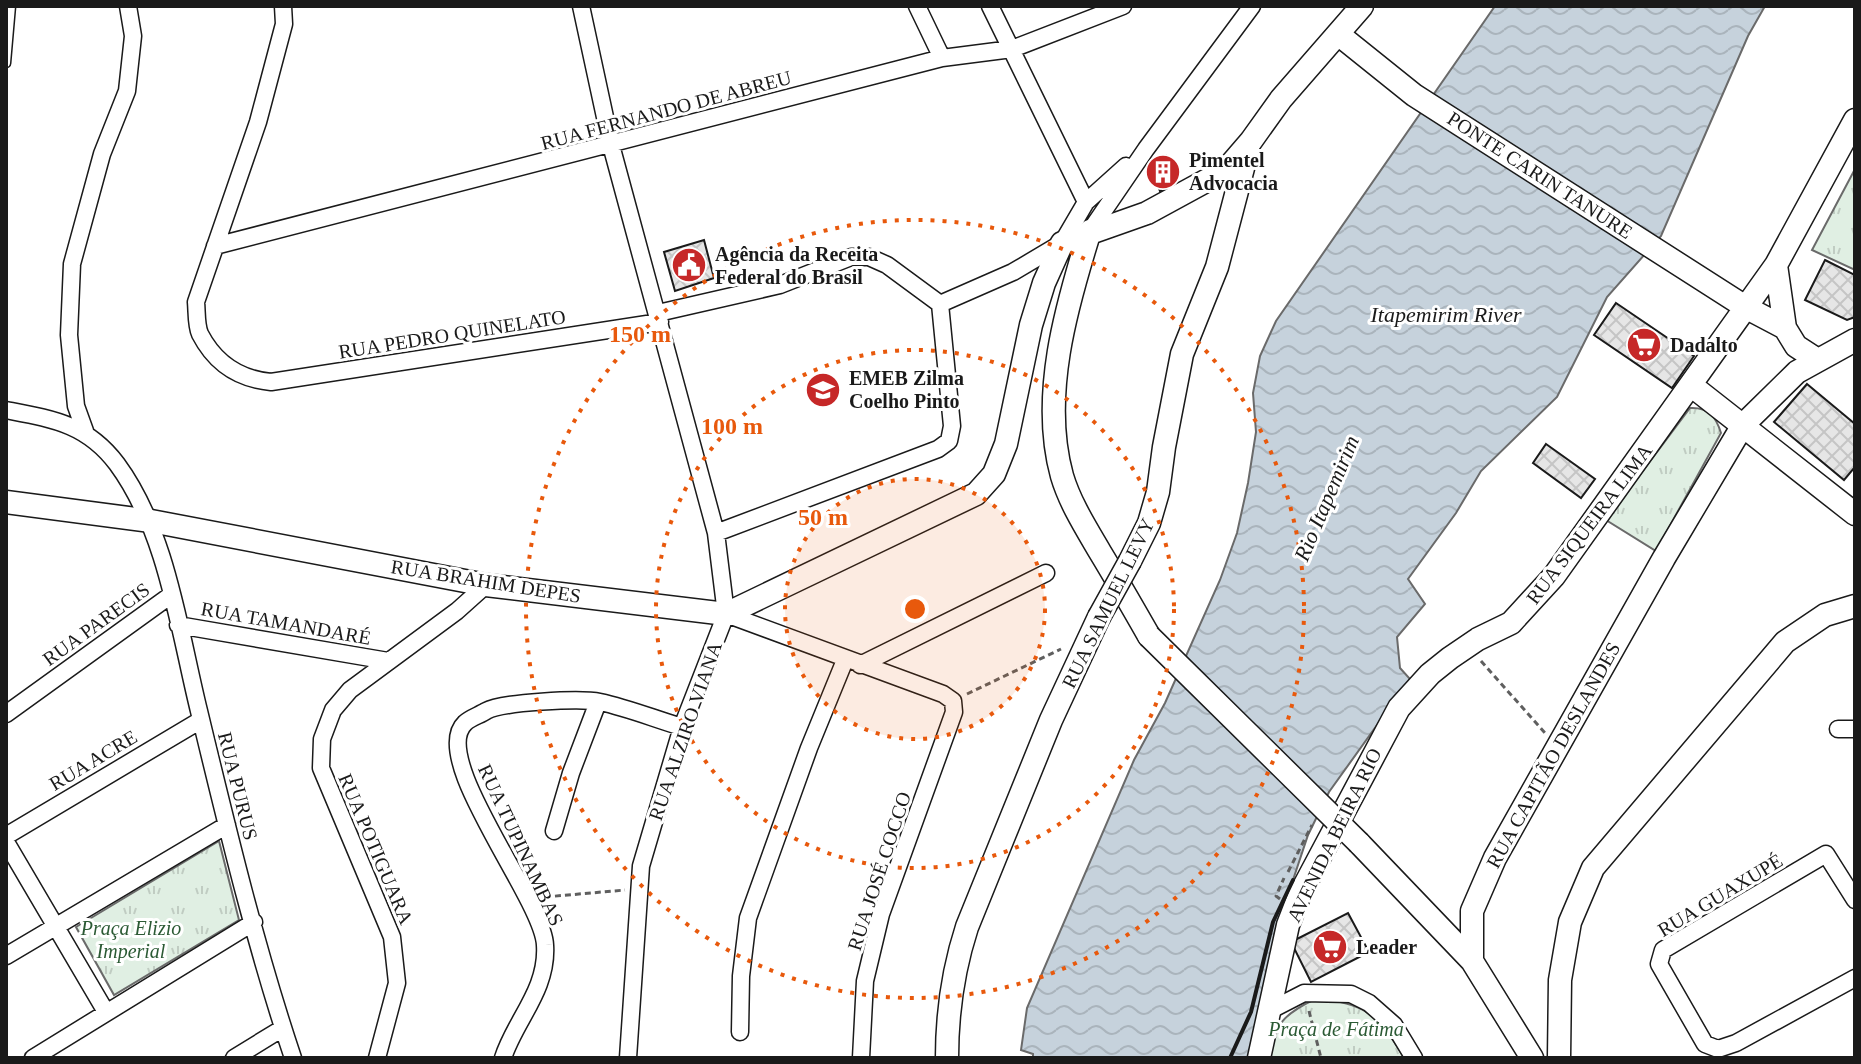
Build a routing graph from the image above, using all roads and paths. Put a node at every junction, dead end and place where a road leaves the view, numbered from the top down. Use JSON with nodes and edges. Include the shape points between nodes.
{"nodes":[{"id":1,"x":11,"y":6,"type":"edge"},
{"id":2,"x":128,"y":6,"type":"edge"},
{"id":3,"x":283,"y":6,"type":"edge"},
{"id":4,"x":581,"y":6,"type":"edge"},
{"id":5,"x":917,"y":6,"type":"edge"},
{"id":6,"x":990,"y":6,"type":"edge"},
{"id":7,"x":1120,"y":6,"type":"edge"},
{"id":8,"x":1252,"y":6,"type":"edge"},
{"id":9,"x":1362,"y":6,"type":"edge"},
{"id":10,"x":1338,"y":34,"type":"junction"},
{"id":11,"x":1012,"y":49,"type":"junction"},
{"id":12,"x":942,"y":58,"type":"junction"},
{"id":13,"x":6,"y":63,"type":"edge"},
{"id":14,"x":1855,"y":120,"type":"edge"},
{"id":15,"x":1251,"y":141,"type":"junction"},
{"id":16,"x":611,"y":145,"type":"junction"},
{"id":17,"x":1146,"y":149,"type":"junction"},
{"id":18,"x":1086,"y":202,"type":"junction"},
{"id":19,"x":1090,"y":231,"type":"junction"},
{"id":20,"x":1062,"y":243,"type":"junction"},
{"id":21,"x":215,"y":246,"type":"junction"},
{"id":22,"x":1776,"y":265,"type":"junction"},
{"id":23,"x":940,"y":304,"type":"junction"},
{"id":24,"x":1747,"y":308,"type":"junction"},
{"id":25,"x":659,"y":318,"type":"junction"},
{"id":26,"x":1785,"y":328,"type":"junction"},
{"id":27,"x":1855,"y":340,"type":"edge"},
{"id":28,"x":1816,"y":359,"type":"junction"},
{"id":29,"x":1692,"y":386,"type":"junction"},
{"id":30,"x":6,"y":410,"type":"edge"},
{"id":31,"x":1743,"y":425,"type":"junction"},
{"id":32,"x":85,"y":431,"type":"junction"},
{"id":33,"x":6,"y":502,"type":"edge"},
{"id":34,"x":1855,"y":514,"type":"edge"},
{"id":35,"x":151,"y":521,"type":"junction"},
{"id":36,"x":716,"y":533,"type":"junction"},
{"id":37,"x":1046,"y":573,"type":"dead end"},
{"id":38,"x":486,"y":585,"type":"junction"},
{"id":39,"x":171,"y":595,"type":"junction"},
{"id":40,"x":1855,"y":606,"type":"edge"},
{"id":41,"x":726,"y":614,"type":"junction"},
{"id":42,"x":178,"y":625,"type":"junction"},
{"id":43,"x":1468,"y":646,"type":"junction"},
{"id":44,"x":1063,"y":647,"type":"dead end"},
{"id":45,"x":388,"y":661,"type":"junction"},
{"id":46,"x":853,"y":662,"type":"junction"},
{"id":47,"x":953,"y":701,"type":"junction"},
{"id":48,"x":598,"y":702,"type":"junction"},
{"id":49,"x":1399,"y":708,"type":"joint"},
{"id":50,"x":6,"y":714,"type":"edge"},
{"id":51,"x":201,"y":720,"type":"junction"},
{"id":52,"x":682,"y":727,"type":"junction"},
{"id":53,"x":1838,"y":729,"type":"dead end"},
{"id":54,"x":1855,"y":729,"type":"edge"},
{"id":55,"x":1557,"y":747,"type":"junction"},
{"id":56,"x":227,"y":825,"type":"junction"},
{"id":57,"x":554,"y":831,"type":"dead end"},
{"id":58,"x":6,"y":836,"type":"edge"},
{"id":59,"x":6,"y":842,"type":"edge"},
{"id":60,"x":640,"y":889,"type":"junction"},
{"id":61,"x":529,"y":899,"type":"junction"},
{"id":62,"x":1855,"y":900,"type":"edge"},
{"id":63,"x":254,"y":922,"type":"junction"},
{"id":64,"x":55,"y":927,"type":"junction"},
{"id":65,"x":6,"y":956,"type":"edge"},
{"id":66,"x":1472,"y":961,"type":"junction"},
{"id":67,"x":1855,"y":978,"type":"edge"},
{"id":68,"x":1304,"y":993,"type":"junction"},
{"id":69,"x":1271,"y":1010,"type":"junction"},
{"id":70,"x":106,"y":1012,"type":"junction"},
{"id":71,"x":283,"y":1028,"type":"junction"},
{"id":72,"x":740,"y":1032,"type":"dead end"},
{"id":73,"x":33,"y":1058,"type":"edge"},
{"id":74,"x":234,"y":1058,"type":"edge"},
{"id":75,"x":293,"y":1058,"type":"edge"},
{"id":76,"x":377,"y":1058,"type":"edge"},
{"id":77,"x":503,"y":1058,"type":"edge"},
{"id":78,"x":628,"y":1058,"type":"edge"},
{"id":79,"x":861,"y":1058,"type":"edge"},
{"id":80,"x":947,"y":1058,"type":"edge"},
{"id":81,"x":1259,"y":1058,"type":"edge"},
{"id":82,"x":1321,"y":1058,"type":"edge"},
{"id":83,"x":1414,"y":1058,"type":"edge"},
{"id":84,"x":1532,"y":1058,"type":"edge"},
{"id":85,"x":1559,"y":1058,"type":"edge"}],
"edges":[{"from":1,"to":13,"type":"lane"},
{"from":2,"to":32,"type":"street","via":[[133,36],[127,91],[102,154],[72,264],[69,335],[76,406]]},
{"from":3,"to":21,"type":"street","via":[[284,24],[258,122]]},
{"from":4,"to":16,"type":"street"},
{"from":5,"to":12,"type":"street"},
{"from":6,"to":11,"type":"street"},
{"from":7,"to":11,"type":"street","name":"RUA FERNANDO DE ABREU"},
{"from":8,"to":17,"type":"street"},
{"from":9,"to":10,"type":"main road"},
{"from":10,"to":15,"type":"main road"},
{"from":10,"to":24,"type":"main road","name":"PONTE CARIN TANURE","via":[[1414,95]]},
{"from":11,"to":12,"type":"street","name":"RUA FERNANDO DE ABREU"},
{"from":11,"to":18,"type":"street"},
{"from":12,"to":16,"type":"street","name":"RUA FERNANDO DE ABREU"},
{"from":14,"to":22,"type":"main road","name":"RUA SIQUEIRA LIMA"},
{"from":15,"to":19,"type":"main road","via":[[1226,170],[1147,213]]},
{"from":15,"to":80,"type":"main road","name":"RUA SAMUEL LEVY","bridge":true,"via":[[1217,267],[1182,354],[1149,523],[1051,720],[967,927],[956,960]]},
{"from":16,"to":21,"type":"street","name":"RUA FERNANDO DE ABREU"},
{"from":16,"to":25,"type":"street"},
{"from":17,"to":18,"type":"street"},
{"from":17,"to":19,"type":"street"},
{"from":18,"to":20,"type":"street"},
{"from":19,"to":20,"type":"main road"},
{"from":19,"to":66,"type":"main road","bridge":true,"via":[[1058,345],[1054,434],[1063,477],[1081,520],[1149,636]]},
{"from":20,"to":23,"type":"street","via":[[1013,272]]},
{"from":20,"to":41,"type":"main road","name":"RUA ALZIRO VIANA","via":[[1031,325],[1006,444],[994,474],[976,494]]},
{"from":21,"to":25,"type":"street","name":"RUA PEDRO QUINELATO","via":[[196,302],[199,331],[221,363],[250,380],[271,382]]},
{"from":22,"to":24,"type":"main road","name":"RUA SIQUEIRA LIMA"},
{"from":22,"to":26,"type":"main road"},
{"from":23,"to":25,"type":"street","name":"RUA PEDRO QUINELATO","via":[[887,265],[851,257],[780,285]]},
{"from":23,"to":36,"type":"street","via":[[949,441]]},
{"from":24,"to":26,"type":"main road","name":"PONTE CARIN TANURE"},
{"from":24,"to":29,"type":"main road","name":"RUA SIQUEIRA LIMA"},
{"from":25,"to":36,"type":"street"},
{"from":26,"to":28,"type":"main road","name":"PONTE CARIN TANURE","via":[[1796,346]]},
{"from":27,"to":28,"type":"main road","name":"RUA CAPITÃO DESLANDES"},
{"from":28,"to":31,"type":"main road","name":"RUA CAPITÃO DESLANDES"},
{"from":29,"to":31,"type":"main road"},
{"from":29,"to":43,"type":"main road","name":"RUA SIQUEIRA LIMA","via":[[1524,611]]},
{"from":30,"to":32,"type":"street"},
{"from":31,"to":34,"type":"main road"},
{"from":31,"to":55,"type":"main road","name":"RUA CAPITÃO DESLANDES"},
{"from":32,"to":35,"type":"street","name":"RUA PURUS","via":[[117,464]]},
{"from":33,"to":35,"type":"main road","name":"RUA BRAHIM DEPES"},
{"from":35,"to":38,"type":"main road","name":"RUA BRAHIM DEPES"},
{"from":35,"to":39,"type":"street","name":"RUA PURUS"},
{"from":36,"to":41,"type":"street"},
{"from":37,"to":46,"type":"street"},
{"from":38,"to":41,"type":"main road","name":"RUA BRAHIM DEPES"},
{"from":38,"to":45,"type":"street","name":"RUA POTIGUARA"},
{"from":39,"to":42,"type":"street","name":"RUA PURUS"},
{"from":39,"to":50,"type":"street","name":"RUA PARECIS"},
{"from":40,"to":85,"type":"main road","via":[[1825,615],[1785,642],[1593,868],[1570,922],[1560,980]]},
{"from":41,"to":46,"type":"street","name":"RUA BRAHIM DEPES"},
{"from":41,"to":52,"type":"street","name":"RUA ALZIRO VIANA"},
{"from":42,"to":45,"type":"street","name":"RUA TAMANDARÉ"},
{"from":42,"to":51,"type":"street","name":"RUA PURUS"},
{"from":43,"to":49,"type":"main road","name":"RUA SIQUEIRA LIMA","via":[[1430,674]]},
{"from":43,"to":55,"type":"path"},
{"from":44,"to":47,"type":"path"},
{"from":45,"to":76,"type":"street","name":"RUA POTIGUARA","via":[[333,710],[322,739],[321,768],[392,937],[397,983]]},
{"from":46,"to":47,"type":"street","name":"RUA BRAHIM DEPES"},
{"from":46,"to":72,"type":"street","via":[[804,761],[748,918]]},
{"from":47,"to":79,"type":"street","name":"RUA JOSÉ COCCO","via":[[954,712],[881,914],[865,981]]},
{"from":48,"to":52,"type":"street","name":"RUA TUPINAMBAS"},
{"from":48,"to":57,"type":"street"},
{"from":48,"to":61,"type":"street","name":"RUA TUPINAMBAS","via":[[496,706],[464,724],[458,737],[457,754],[475,801]]},
{"from":49,"to":69,"type":"main road","name":"AVENIDA BEIRA RIO","via":[[1300,894],[1285,936]]},
{"from":51,"to":56,"type":"street","name":"RUA PURUS"},
{"from":51,"to":58,"type":"street","name":"RUA ACRE"},
{"from":52,"to":60,"type":"street","name":"RUA ALZIRO VIANA","via":[[641,866]]},
{"from":53,"to":54,"type":"street"},
{"from":55,"to":66,"type":"main road","name":"RUA CAPITÃO DESLANDES","via":[[1479,890],[1472,911]]},
{"from":56,"to":63,"type":"street","name":"RUA PURUS"},
{"from":56,"to":64,"type":"street"},
{"from":59,"to":64,"type":"street"},
{"from":60,"to":61,"type":"path"},
{"from":60,"to":78,"type":"street","name":"RUA ALZIRO VIANA"},
{"from":61,"to":77,"type":"street","name":"RUA TUPINAMBAS","via":[[545,945],[543,971]]},
{"from":62,"to":67,"type":"street","name":"RUA GUAXUPÉ","via":[[1826,854],[1663,950],[1659,964],[1705,1044],[1718,1049]]},
{"from":63,"to":70,"type":"street"},
{"from":63,"to":71,"type":"street","name":"RUA PURUS"},
{"from":64,"to":65,"type":"street"},
{"from":64,"to":70,"type":"street"},
{"from":66,"to":84,"type":"main road"},
{"from":68,"to":69,"type":"street"},
{"from":68,"to":82,"type":"path"},
{"from":68,"to":83,"type":"street","via":[[1351,994],[1369,1003],[1394,1025]]},
{"from":69,"to":81,"type":"main road","name":"AVENIDA BEIRA RIO"},
{"from":70,"to":73,"type":"street"},
{"from":71,"to":74,"type":"street"},
{"from":71,"to":75,"type":"street","name":"RUA PURUS"}]}
